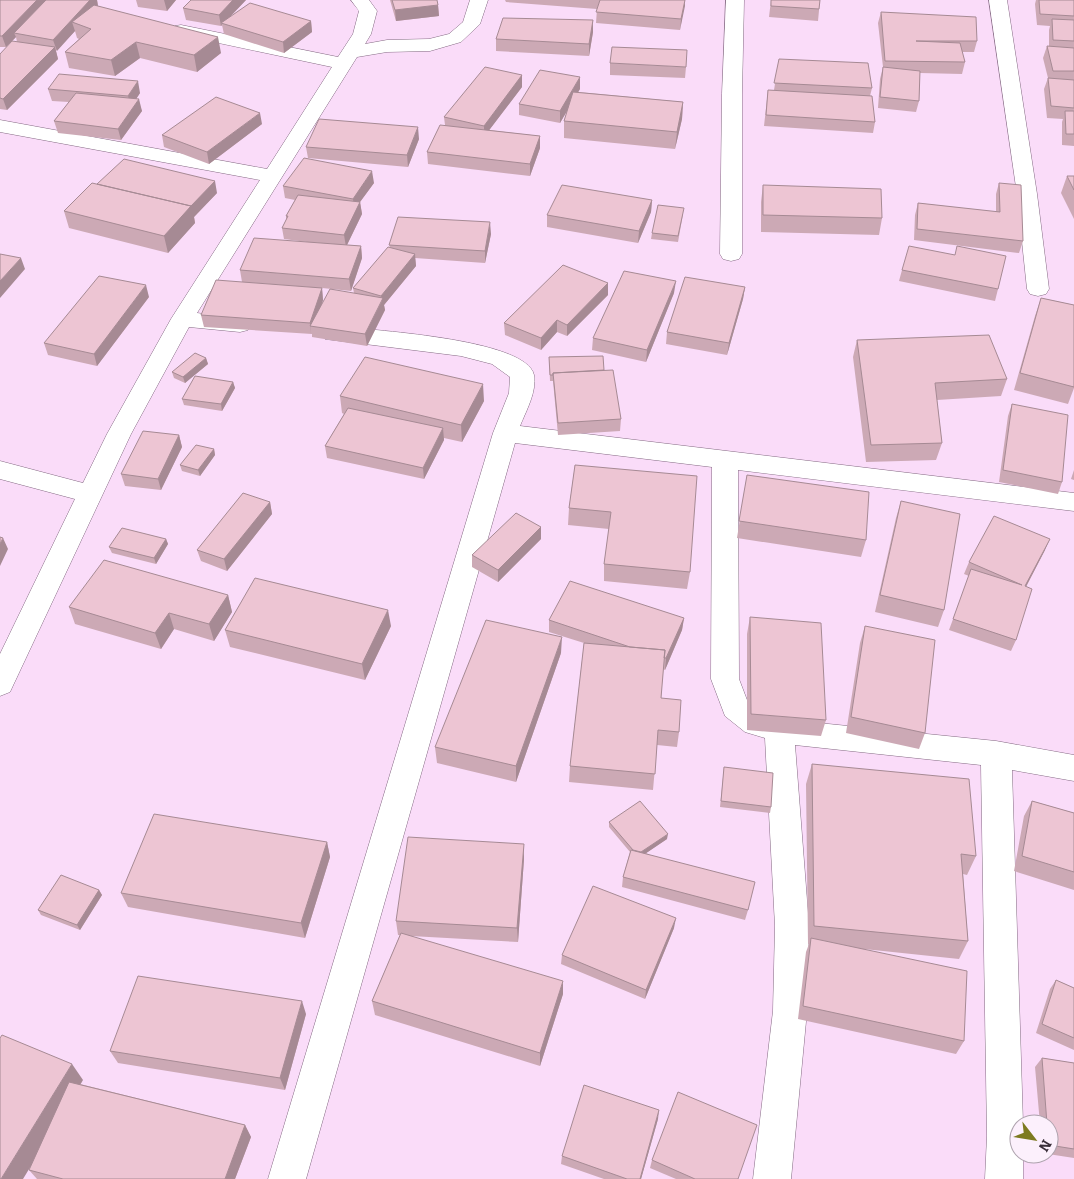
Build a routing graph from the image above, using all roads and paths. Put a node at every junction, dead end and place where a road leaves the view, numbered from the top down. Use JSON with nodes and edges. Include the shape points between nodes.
{"nodes":[{"id":1,"x":360,"y":0,"type":"edge"},
{"id":2,"x":479,"y":0,"type":"edge"},
{"id":3,"x":736,"y":0,"type":"edge"},
{"id":4,"x":998,"y":0,"type":"edge"},
{"id":5,"x":169,"y":27,"type":"edge"},
{"id":6,"x":348,"y":58,"type":"junction"},
{"id":7,"x":0,"y":126,"type":"edge"},
{"id":8,"x":272,"y":176,"type":"junction"},
{"id":9,"x":731,"y":254,"type":"dead end"},
{"id":10,"x":1038,"y":289,"type":"dead end"},
{"id":11,"x":182,"y":319,"type":"junction"},
{"id":12,"x":269,"y":328,"type":"edge"},
{"id":13,"x":307,"y":332,"type":"edge"},
{"id":14,"x":505,"y":433,"type":"junction"},
{"id":15,"x":725,"y":460,"type":"junction"},
{"id":16,"x":0,"y":470,"type":"edge"},
{"id":17,"x":91,"y":494,"type":"junction"},
{"id":18,"x":1074,"y":502,"type":"edge"},
{"id":19,"x":0,"y":684,"type":"edge"},
{"id":20,"x":779,"y":731,"type":"junction"},
{"id":21,"x":996,"y":754,"type":"junction"},
{"id":22,"x":1074,"y":768,"type":"edge"},
{"id":23,"x":287,"y":1179,"type":"edge"},
{"id":24,"x":772,"y":1179,"type":"edge"},
{"id":25,"x":1004,"y":1179,"type":"edge"}],
"edges":[{"from":1,"to":6,"type":"street","via":[[368,10],[362,34]]},
{"from":2,"to":6,"type":"street","via":[[471,24],[455,38],[430,45],[387,46]]},
{"from":3,"to":9,"type":"street"},
{"from":4,"to":10,"type":"street"},
{"from":5,"to":6,"type":"street"},
{"from":6,"to":8,"type":"street"},
{"from":7,"to":8,"type":"street"},
{"from":8,"to":11,"type":"street"},
{"from":11,"to":12,"type":"street"},
{"from":11,"to":17,"type":"street","via":[[119,434]]},
{"from":13,"to":14,"type":"street","via":[[461,348],[500,358],[522,374],[521,393]]},
{"from":14,"to":15,"type":"street"},
{"from":14,"to":23,"type":"street"},
{"from":15,"to":18,"type":"street"},
{"from":15,"to":20,"type":"street","via":[[725,679],[735,707],[756,722]]},
{"from":16,"to":17,"type":"street"},
{"from":17,"to":19,"type":"street"},
{"from":20,"to":21,"type":"street"},
{"from":20,"to":24,"type":"street","via":[[792,926],[790,1011]]},
{"from":21,"to":22,"type":"street"},
{"from":21,"to":25,"type":"street"}]}
